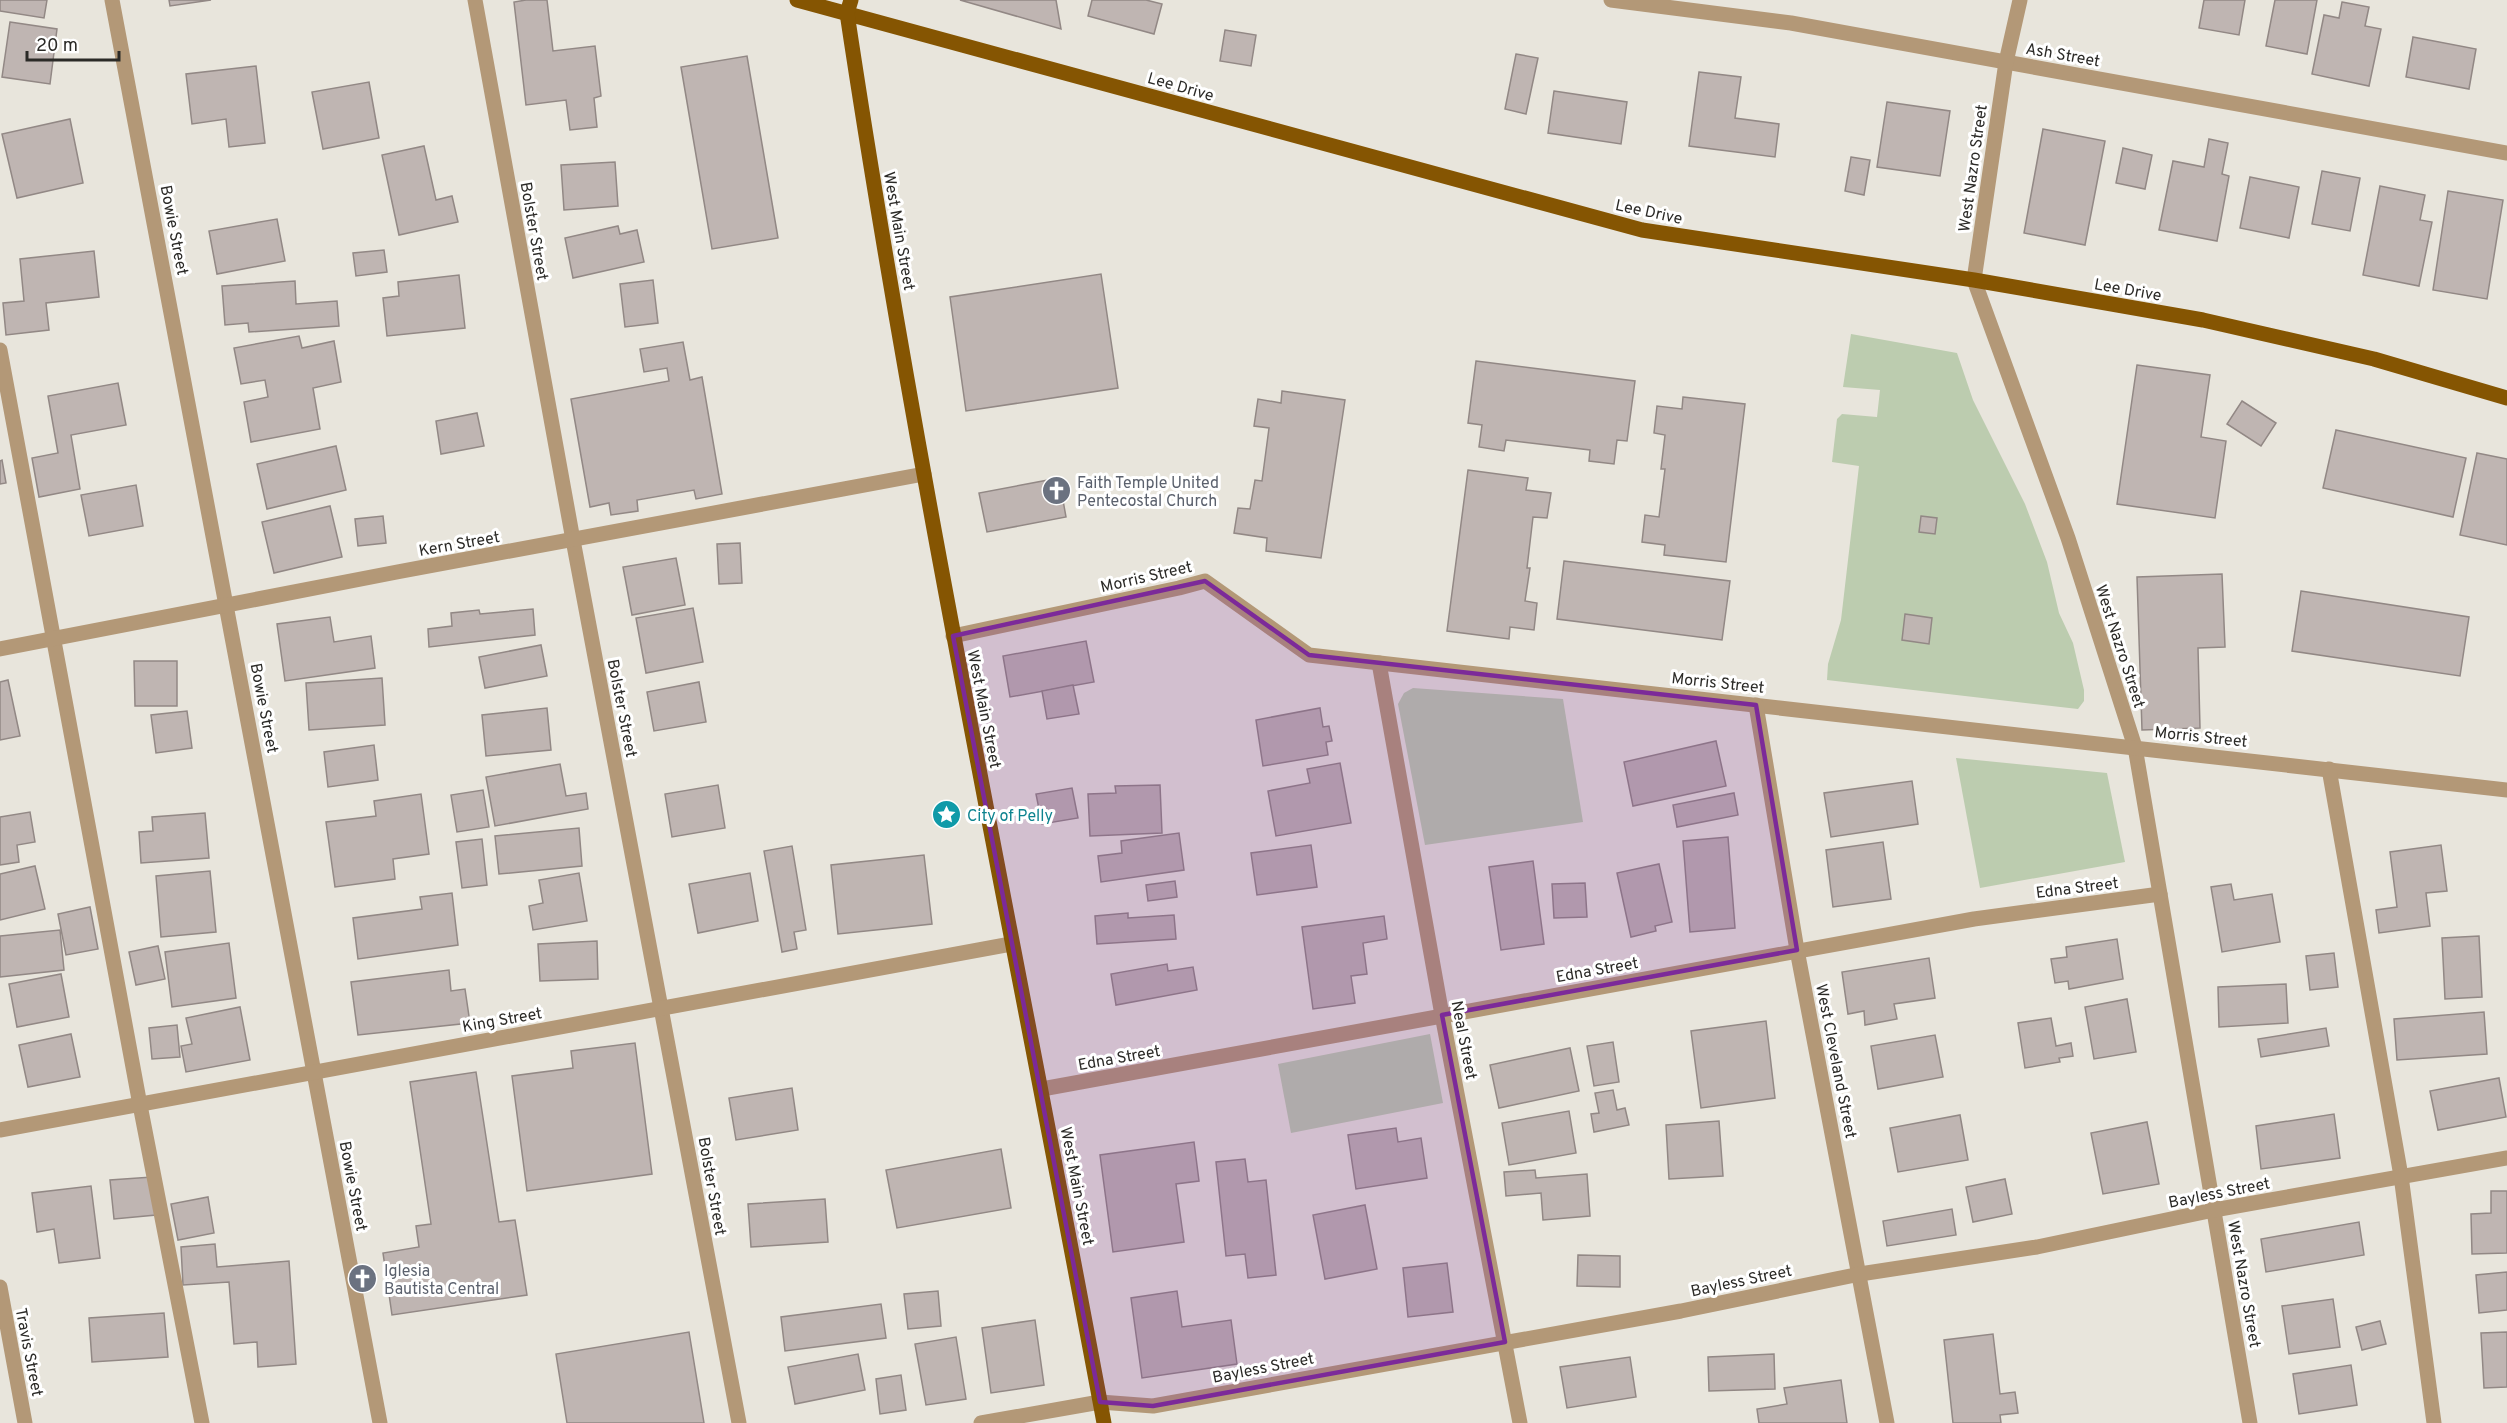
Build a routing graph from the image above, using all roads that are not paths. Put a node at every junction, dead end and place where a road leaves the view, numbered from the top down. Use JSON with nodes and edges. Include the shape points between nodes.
{"nodes":[{"id":1,"x":112,"y":0,"type":"edge"},
{"id":2,"x":475,"y":0,"type":"edge"},
{"id":3,"x":796,"y":0,"type":"edge"},
{"id":4,"x":1611,"y":0,"type":"edge"},
{"id":5,"x":2020,"y":0,"type":"edge"},
{"id":6,"x":849,"y":7,"type":"edge"},
{"id":7,"x":2006,"y":62,"type":"junction"},
{"id":8,"x":2507,"y":153,"type":"edge"},
{"id":9,"x":1974,"y":280,"type":"junction"},
{"id":10,"x":0,"y":350,"type":"edge"},
{"id":11,"x":2507,"y":398,"type":"edge"},
{"id":12,"x":924,"y":474,"type":"junction"},
{"id":13,"x":573,"y":540,"type":"junction"},
{"id":14,"x":227,"y":606,"type":"junction"},
{"id":15,"x":953,"y":636,"type":"junction"},
{"id":16,"x":54,"y":639,"type":"junction"},
{"id":17,"x":0,"y":649,"type":"edge"},
{"id":18,"x":1379,"y":663,"type":"junction"},
{"id":19,"x":1756,"y":705,"type":"junction"},
{"id":20,"x":2135,"y":747,"type":"junction"},
{"id":21,"x":2329,"y":769,"type":"junction"},
{"id":22,"x":2507,"y":790,"type":"edge"},
{"id":23,"x":2160,"y":894,"type":"junction"},
{"id":24,"x":1011,"y":944,"type":"junction"},
{"id":25,"x":1797,"y":950,"type":"junction"},
{"id":26,"x":662,"y":1008,"type":"junction"},
{"id":27,"x":1442,"y":1015,"type":"junction"},
{"id":28,"x":315,"y":1072,"type":"junction"},
{"id":29,"x":1042,"y":1089,"type":"junction"},
{"id":30,"x":140,"y":1105,"type":"junction"},
{"id":31,"x":0,"y":1130,"type":"edge"},
{"id":32,"x":2507,"y":1158,"type":"edge"},
{"id":33,"x":2401,"y":1176,"type":"junction"},
{"id":34,"x":2214,"y":1210,"type":"junction"},
{"id":35,"x":1860,"y":1274,"type":"junction"},
{"id":36,"x":0,"y":1287,"type":"edge"},
{"id":37,"x":1505,"y":1342,"type":"junction"},
{"id":38,"x":1100,"y":1402,"type":"junction"},
{"id":39,"x":25,"y":1423,"type":"edge"},
{"id":40,"x":202,"y":1423,"type":"edge"},
{"id":41,"x":380,"y":1423,"type":"edge"},
{"id":42,"x":739,"y":1423,"type":"edge"},
{"id":43,"x":981,"y":1423,"type":"edge"},
{"id":44,"x":1104,"y":1423,"type":"edge"},
{"id":45,"x":1520,"y":1423,"type":"edge"},
{"id":46,"x":1887,"y":1423,"type":"edge"},
{"id":47,"x":2250,"y":1423,"type":"edge"},
{"id":48,"x":2434,"y":1423,"type":"edge"}],
"edges":[{"from":1,"to":14,"type":"street","name":"Bowie Street"},
{"from":2,"to":13,"type":"street","name":"Bolster Street"},
{"from":3,"to":6,"type":"main road","name":"Lee Drive"},
{"from":4,"to":7,"type":"street","name":"Ash Street","via":[[1791,23]]},
{"from":5,"to":7,"type":"street","name":"West Nazro Street"},
{"from":6,"to":9,"type":"main road","name":"Lee Drive","via":[[1642,230]]},
{"from":6,"to":12,"type":"main road","name":"West Main Street","via":[[876,201]]},
{"from":7,"to":8,"type":"street","name":"Ash Street"},
{"from":7,"to":9,"type":"street","name":"West Nazro Street"},
{"from":9,"to":11,"type":"main road","name":"Lee Drive","via":[[2203,320],[2374,359]]},
{"from":9,"to":20,"type":"street","name":"West Nazro Street","via":[[2068,538]]},
{"from":10,"to":16,"type":"street"},
{"from":12,"to":13,"type":"street","name":"Kern Street"},
{"from":12,"to":15,"type":"main road","name":"West Main Street"},
{"from":13,"to":14,"type":"street","name":"Kern Street"},
{"from":13,"to":26,"type":"street","name":"Bolster Street"},
{"from":14,"to":16,"type":"street","name":"Kern Street"},
{"from":14,"to":28,"type":"street","name":"Bowie Street"},
{"from":15,"to":18,"type":"street","name":"Morris Street","via":[[1205,581],[1309,655]]},
{"from":15,"to":24,"type":"main road","name":"West Main Street"},
{"from":16,"to":17,"type":"street","name":"Kern Street"},
{"from":16,"to":30,"type":"street"},
{"from":18,"to":19,"type":"street","name":"Morris Street"},
{"from":18,"to":27,"type":"street","name":"Neal Street"},
{"from":19,"to":20,"type":"street","name":"Morris Street"},
{"from":19,"to":25,"type":"street","name":"West Cleveland Street"},
{"from":20,"to":21,"type":"street","name":"Morris Street"},
{"from":20,"to":23,"type":"street","name":"West Nazro Street"},
{"from":21,"to":22,"type":"street","name":"Morris Street"},
{"from":21,"to":33,"type":"street"},
{"from":23,"to":25,"type":"street","name":"Edna Street","via":[[1974,919]]},
{"from":23,"to":34,"type":"street","name":"West Nazro Street"},
{"from":24,"to":26,"type":"street","name":"King Street"},
{"from":24,"to":29,"type":"main road","name":"West Main Street"},
{"from":25,"to":27,"type":"street","name":"Edna Street"},
{"from":25,"to":35,"type":"street","name":"West Cleveland Street"},
{"from":26,"to":28,"type":"street","name":"King Street"},
{"from":26,"to":42,"type":"street","name":"Bolster Street"},
{"from":27,"to":29,"type":"street","name":"Edna Street"},
{"from":27,"to":37,"type":"street","name":"Neal Street"},
{"from":28,"to":30,"type":"street","name":"King Street"},
{"from":28,"to":41,"type":"street","name":"Bowie Street"},
{"from":29,"to":38,"type":"main road","name":"West Main Street"},
{"from":30,"to":31,"type":"street","name":"King Street"},
{"from":30,"to":40,"type":"street"},
{"from":32,"to":33,"type":"street","name":"Bayless Street"},
{"from":33,"to":34,"type":"street","name":"Bayless Street"},
{"from":33,"to":48,"type":"street"},
{"from":34,"to":35,"type":"street","name":"Bayless Street","via":[[2037,1247]]},
{"from":34,"to":47,"type":"street","name":"West Nazro Street"},
{"from":35,"to":37,"type":"street","name":"Bayless Street"},
{"from":35,"to":46,"type":"street","name":"West Cleveland Street"},
{"from":36,"to":39,"type":"street","name":"Travis Street"},
{"from":37,"to":38,"type":"street","name":"Bayless Street","via":[[1153,1406]]},
{"from":37,"to":45,"type":"street","name":"Neal Street"},
{"from":38,"to":43,"type":"street","name":"Bayless Street"},
{"from":38,"to":44,"type":"main road","name":"West Main Street"}]}
